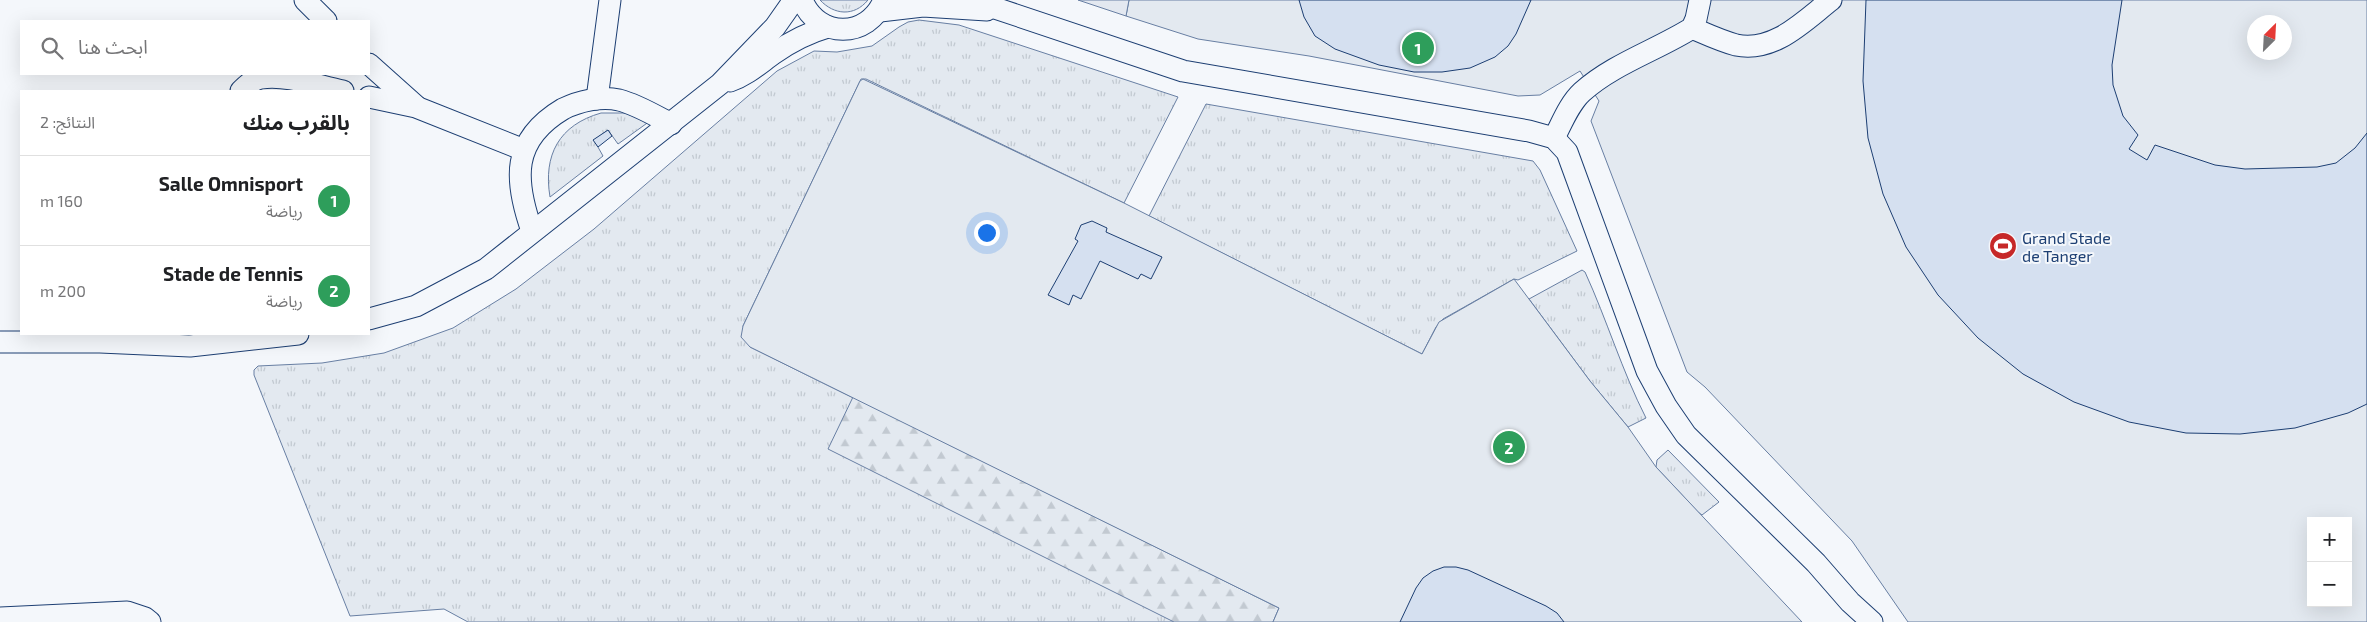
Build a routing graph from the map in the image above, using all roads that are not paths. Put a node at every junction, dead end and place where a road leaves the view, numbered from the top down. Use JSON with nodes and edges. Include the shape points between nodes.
{"nodes":[{"id":1,"x":305,"y":0,"type":"edge"},
{"id":2,"x":610,"y":0,"type":"edge"},
{"id":3,"x":794,"y":0,"type":"edge"},
{"id":4,"x":802,"y":0,"type":"edge"},
{"id":5,"x":971,"y":0,"type":"edge"},
{"id":6,"x":1700,"y":0,"type":"edge"},
{"id":7,"x":1831,"y":0,"type":"edge"},
{"id":8,"x":882,"y":5,"type":"edge"},
{"id":9,"x":1010,"y":14,"type":"junction"},
{"id":10,"x":325,"y":20,"type":"edge"},
{"id":11,"x":828,"y":27,"type":"junction"},
{"id":12,"x":1692,"y":28,"type":"junction"},
{"id":13,"x":370,"y":65,"type":"edge"},
{"id":14,"x":720,"y":84,"type":"junction"},
{"id":15,"x":242,"y":90,"type":"edge"},
{"id":16,"x":338,"y":90,"type":"edge"},
{"id":17,"x":370,"y":97,"type":"edge"},
{"id":18,"x":597,"y":99,"type":"junction"},
{"id":19,"x":416,"y":107,"type":"junction"},
{"id":20,"x":670,"y":124,"type":"junction"},
{"id":21,"x":1554,"y":138,"type":"junction"},
{"id":22,"x":524,"y":150,"type":"junction"},
{"id":23,"x":532,"y":231,"type":"junction"},
{"id":24,"x":370,"y":319,"type":"edge"},
{"id":25,"x":289,"y":335,"type":"edge"},
{"id":26,"x":98,"y":338,"type":"edge"},
{"id":27,"x":0,"y":342,"type":"edge"},
{"id":28,"x":1850,"y":602,"type":"junction"},
{"id":29,"x":0,"y":618,"type":"edge"},
{"id":30,"x":150,"y":622,"type":"edge"},
{"id":31,"x":1856,"y":622,"type":"edge"},
{"id":32,"x":1872,"y":622,"type":"edge"}],
"edges":[{"from":1,"to":10,"type":"street"},
{"from":2,"to":18,"type":"street"},
{"from":3,"to":14,"type":"street","via":[[775,27]]},
{"from":4,"to":11,"type":"street","via":[[815,20]]},
{"from":5,"to":9,"type":"street"},
{"from":6,"to":12,"type":"street"},
{"from":7,"to":12,"type":"street","via":[[1787,34],[1758,46],[1735,44]]},
{"from":8,"to":9,"type":"street","via":[[945,6]]},
{"from":8,"to":11,"type":"street","via":[[870,21],[857,28],[842,30]]},
{"from":9,"to":21,"type":"street","via":[[1183,71]]},
{"from":11,"to":14,"type":"street","via":[[810,32],[748,73]]},
{"from":12,"to":21,"type":"street","via":[[1607,74],[1582,93]]},
{"from":13,"to":19,"type":"street"},
{"from":14,"to":20,"type":"street"},
{"from":15,"to":16,"type":"street","via":[[259,78],[286,79]]},
{"from":17,"to":19,"type":"street"},
{"from":18,"to":20,"type":"street","via":[[618,100]]},
{"from":18,"to":22,"type":"street","via":[[570,106],[547,119],[534,132]]},
{"from":19,"to":22,"type":"street"},
{"from":20,"to":23,"type":"street"},
{"from":21,"to":28,"type":"street","via":[[1567,152],[1647,371],[1666,406],[1686,435],[1816,563]]},
{"from":22,"to":23,"type":"street","via":[[521,200]]},
{"from":23,"to":24,"type":"street","via":[[478,273],[416,306]]},
{"from":25,"to":26,"type":"street","via":[[190,346]]},
{"from":26,"to":27,"type":"street"},
{"from":28,"to":31,"type":"street"},
{"from":28,"to":32,"type":"street"},
{"from":29,"to":30,"type":"street","via":[[127,612]]}]}
